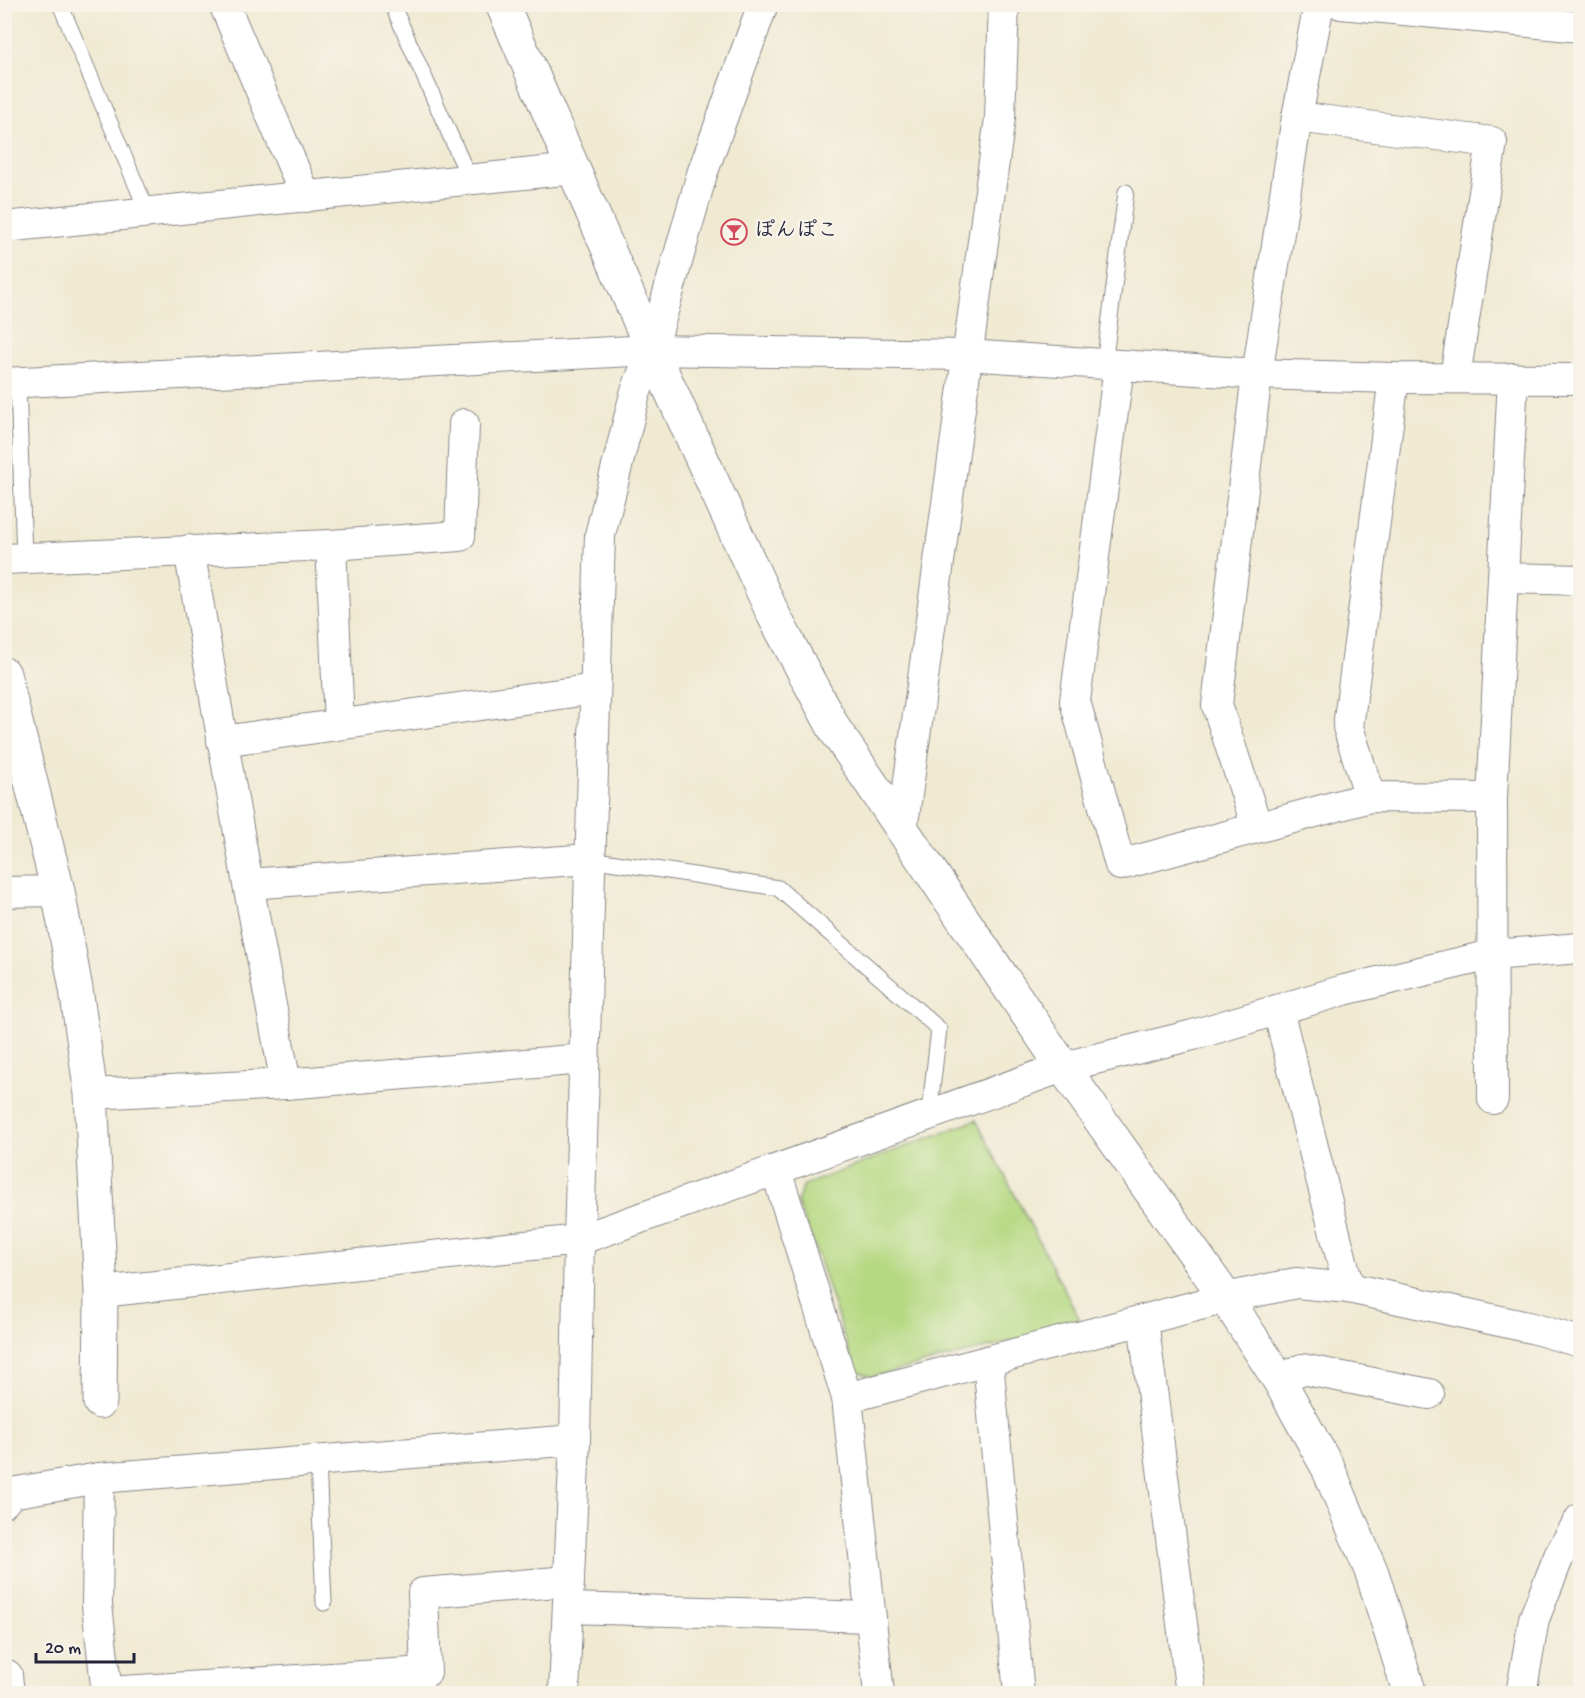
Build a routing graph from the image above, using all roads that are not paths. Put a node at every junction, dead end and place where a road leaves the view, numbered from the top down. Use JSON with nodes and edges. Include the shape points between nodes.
{"nodes":[{"id":1,"x":60,"y":4,"type":"edge"},
{"id":2,"x":224,"y":4,"type":"edge"},
{"id":3,"x":392,"y":4,"type":"edge"},
{"id":4,"x":502,"y":4,"type":"edge"},
{"id":5,"x":763,"y":4,"type":"edge"},
{"id":6,"x":1004,"y":4,"type":"edge"},
{"id":7,"x":1319,"y":4,"type":"edge"},
{"id":8,"x":1341,"y":4,"type":"edge"},
{"id":9,"x":1519,"y":12,"type":"edge"},
{"id":10,"x":1581,"y":27,"type":"edge"},
{"id":11,"x":1297,"y":117,"type":"junction"},
{"id":12,"x":573,"y":169,"type":"junction"},
{"id":13,"x":470,"y":180,"type":"junction"},
{"id":14,"x":1126,"y":192,"type":"dead end"},
{"id":15,"x":306,"y":196,"type":"junction"},
{"id":16,"x":148,"y":213,"type":"junction"},
{"id":17,"x":4,"y":227,"type":"edge"},
{"id":18,"x":652,"y":350,"type":"junction"},
{"id":19,"x":966,"y":355,"type":"junction"},
{"id":20,"x":1111,"y":365,"type":"junction"},
{"id":21,"x":1257,"y":374,"type":"junction"},
{"id":22,"x":1455,"y":377,"type":"junction"},
{"id":23,"x":1394,"y":378,"type":"junction"},
{"id":24,"x":1513,"y":378,"type":"junction"},
{"id":25,"x":1581,"y":379,"type":"edge"},
{"id":26,"x":11,"y":383,"type":"edge"},
{"id":27,"x":464,"y":424,"type":"dead end"},
{"id":28,"x":331,"y":544,"type":"junction"},
{"id":29,"x":189,"y":550,"type":"junction"},
{"id":30,"x":14,"y":559,"type":"edge"},
{"id":31,"x":1505,"y":578,"type":"junction"},
{"id":32,"x":1581,"y":580,"type":"edge"},
{"id":33,"x":4,"y":674,"type":"edge"},
{"id":34,"x":595,"y":688,"type":"junction"},
{"id":35,"x":339,"y":724,"type":"junction"},
{"id":36,"x":222,"y":741,"type":"junction"},
{"id":37,"x":1370,"y":797,"type":"junction"},
{"id":38,"x":1492,"y":798,"type":"junction"},
{"id":39,"x":1257,"y":827,"type":"junction"},
{"id":40,"x":902,"y":831,"type":"junction"},
{"id":41,"x":590,"y":859,"type":"junction"},
{"id":42,"x":248,"y":884,"type":"junction"},
{"id":43,"x":58,"y":891,"type":"junction"},
{"id":44,"x":4,"y":892,"type":"edge"},
{"id":45,"x":1581,"y":948,"type":"edge"},
{"id":46,"x":1491,"y":955,"type":"junction"},
{"id":47,"x":1278,"y":1010,"type":"junction"},
{"id":48,"x":584,"y":1059,"type":"junction"},
{"id":49,"x":1063,"y":1066,"type":"junction"},
{"id":50,"x":286,"y":1084,"type":"junction"},
{"id":51,"x":91,"y":1094,"type":"junction"},
{"id":52,"x":1492,"y":1099,"type":"dead end"},
{"id":53,"x":929,"y":1114,"type":"junction"},
{"id":54,"x":776,"y":1170,"type":"junction"},
{"id":55,"x":579,"y":1240,"type":"junction"},
{"id":56,"x":1349,"y":1288,"type":"junction"},
{"id":57,"x":101,"y":1292,"type":"junction"},
{"id":58,"x":1226,"y":1298,"type":"junction"},
{"id":59,"x":1143,"y":1320,"type":"junction"},
{"id":60,"x":1581,"y":1342,"type":"edge"},
{"id":61,"x":988,"y":1360,"type":"junction"},
{"id":62,"x":1280,"y":1380,"type":"junction"},
{"id":63,"x":1429,"y":1394,"type":"dead end"},
{"id":64,"x":847,"y":1398,"type":"junction"},
{"id":65,"x":100,"y":1402,"type":"dead end"},
{"id":66,"x":575,"y":1440,"type":"junction"},
{"id":67,"x":318,"y":1461,"type":"junction"},
{"id":68,"x":99,"y":1478,"type":"junction"},
{"id":69,"x":4,"y":1502,"type":"edge"},
{"id":70,"x":1581,"y":1519,"type":"edge"},
{"id":71,"x":568,"y":1595,"type":"junction"},
{"id":72,"x":324,"y":1603,"type":"dead end"},
{"id":73,"x":871,"y":1617,"type":"junction"},
{"id":74,"x":4,"y":1675,"type":"edge"},
{"id":75,"x":107,"y":1693,"type":"edge"},
{"id":76,"x":9,"y":1694,"type":"edge"},
{"id":77,"x":564,"y":1694,"type":"edge"},
{"id":78,"x":879,"y":1694,"type":"edge"},
{"id":79,"x":1019,"y":1694,"type":"edge"},
{"id":80,"x":1191,"y":1694,"type":"edge"},
{"id":81,"x":1410,"y":1694,"type":"edge"},
{"id":82,"x":1521,"y":1694,"type":"edge"}],
"edges":[{"from":1,"to":16,"type":"lane"},
{"from":2,"to":15,"type":"street"},
{"from":3,"to":13,"type":"lane"},
{"from":4,"to":12,"type":"street"},
{"from":5,"to":18,"type":"street","via":[[702,174]]},
{"from":6,"to":19,"type":"street","via":[[1000,118]]},
{"from":7,"to":11,"type":"street"},
{"from":8,"to":9,"type":"street"},
{"from":9,"to":10,"type":"street"},
{"from":11,"to":21,"type":"street"},
{"from":11,"to":22,"type":"street","via":[[1492,142]]},
{"from":12,"to":13,"type":"street"},
{"from":12,"to":18,"type":"street"},
{"from":13,"to":15,"type":"street"},
{"from":14,"to":20,"type":"lane"},
{"from":15,"to":16,"type":"street"},
{"from":16,"to":17,"type":"street"},
{"from":18,"to":19,"type":"street"},
{"from":18,"to":26,"type":"street"},
{"from":18,"to":34,"type":"street","via":[[634,394],[600,535]]},
{"from":18,"to":40,"type":"street","via":[[774,616],[835,730]]},
{"from":19,"to":20,"type":"street"},
{"from":19,"to":40,"type":"street"},
{"from":20,"to":21,"type":"street"},
{"from":20,"to":39,"type":"street","via":[[1075,701],[1120,865]]},
{"from":21,"to":23,"type":"street"},
{"from":21,"to":39,"type":"street","via":[[1217,705]]},
{"from":22,"to":23,"type":"street"},
{"from":22,"to":24,"type":"street"},
{"from":23,"to":37,"type":"street","via":[[1348,727]]},
{"from":24,"to":25,"type":"street"},
{"from":24,"to":31,"type":"street"},
{"from":26,"to":30,"type":"lane"},
{"from":27,"to":28,"type":"street","via":[[460,536]]},
{"from":28,"to":29,"type":"street"},
{"from":28,"to":35,"type":"street"},
{"from":29,"to":30,"type":"street"},
{"from":29,"to":36,"type":"street"},
{"from":31,"to":32,"type":"street"},
{"from":31,"to":38,"type":"street"},
{"from":33,"to":43,"type":"street"},
{"from":34,"to":35,"type":"street"},
{"from":34,"to":41,"type":"street"},
{"from":35,"to":36,"type":"street"},
{"from":36,"to":42,"type":"street"},
{"from":37,"to":38,"type":"street"},
{"from":37,"to":39,"type":"street"},
{"from":38,"to":46,"type":"street"},
{"from":40,"to":49,"type":"street"},
{"from":41,"to":42,"type":"street"},
{"from":41,"to":48,"type":"street"},
{"from":41,"to":53,"type":"lane","via":[[778,888],[939,1029]]},
{"from":42,"to":50,"type":"street"},
{"from":43,"to":44,"type":"street"},
{"from":43,"to":51,"type":"street"},
{"from":45,"to":46,"type":"street"},
{"from":46,"to":47,"type":"street"},
{"from":46,"to":52,"type":"street"},
{"from":47,"to":49,"type":"street"},
{"from":47,"to":56,"type":"street"},
{"from":48,"to":50,"type":"street"},
{"from":48,"to":55,"type":"street"},
{"from":49,"to":53,"type":"street"},
{"from":49,"to":58,"type":"street"},
{"from":50,"to":51,"type":"street"},
{"from":51,"to":57,"type":"street"},
{"from":53,"to":54,"type":"street"},
{"from":54,"to":55,"type":"street"},
{"from":54,"to":64,"type":"street"},
{"from":55,"to":57,"type":"street"},
{"from":55,"to":66,"type":"street"},
{"from":56,"to":58,"type":"street","via":[[1296,1282]]},
{"from":56,"to":60,"type":"street"},
{"from":57,"to":65,"type":"street"},
{"from":58,"to":59,"type":"street"},
{"from":58,"to":62,"type":"street"},
{"from":59,"to":61,"type":"street"},
{"from":59,"to":80,"type":"street"},
{"from":61,"to":64,"type":"street"},
{"from":61,"to":79,"type":"street"},
{"from":62,"to":63,"type":"street","via":[[1302,1369]]},
{"from":62,"to":81,"type":"street","via":[[1328,1468],[1372,1573]]},
{"from":64,"to":73,"type":"street"},
{"from":66,"to":67,"type":"street"},
{"from":66,"to":71,"type":"street"},
{"from":67,"to":68,"type":"street"},
{"from":67,"to":72,"type":"lane"},
{"from":68,"to":69,"type":"street","via":[[11,1493]]},
{"from":68,"to":75,"type":"street","via":[[97,1605]]},
{"from":70,"to":82,"type":"street","via":[[1559,1556],[1534,1619]]},
{"from":71,"to":73,"type":"street"},
{"from":71,"to":75,"type":"street","via":[[423,1593],[426,1672]]},
{"from":71,"to":77,"type":"street"},
{"from":73,"to":78,"type":"street"},
{"from":74,"to":76,"type":"street"}]}
